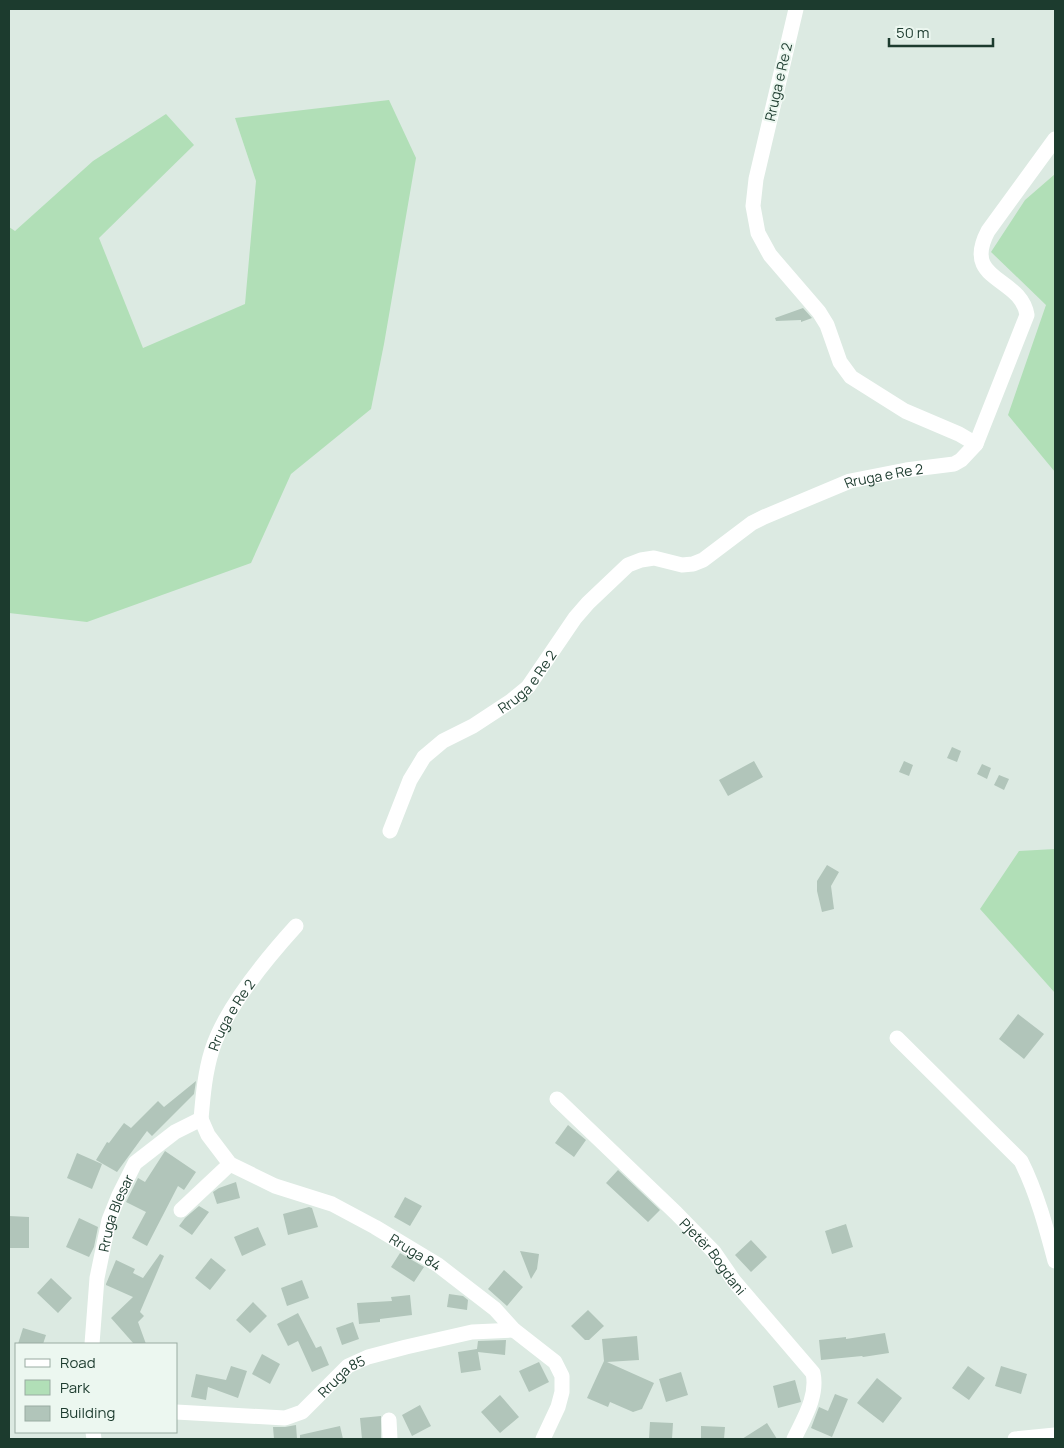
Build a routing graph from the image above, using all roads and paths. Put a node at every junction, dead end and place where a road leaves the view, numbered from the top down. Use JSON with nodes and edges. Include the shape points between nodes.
{"nodes":[{"id":1,"x":796,"y":9,"type":"edge"},
{"id":2,"x":1055,"y":139,"type":"edge"},
{"id":3,"x":976,"y":444,"type":"junction"},
{"id":4,"x":390,"y":831,"type":"dead end"},
{"id":5,"x":296,"y":926,"type":"dead end"},
{"id":6,"x":897,"y":1038,"type":"dead end"},
{"id":7,"x":557,"y":1099,"type":"dead end"},
{"id":8,"x":200,"y":1119,"type":"junction"},
{"id":9,"x":230,"y":1164,"type":"junction"},
{"id":10,"x":181,"y":1210,"type":"dead end"},
{"id":11,"x":1055,"y":1261,"type":"edge"},
{"id":12,"x":514,"y":1330,"type":"junction"},
{"id":13,"x":92,"y":1343,"type":"edge"},
{"id":14,"x":178,"y":1412,"type":"edge"},
{"id":15,"x":389,"y":1420,"type":"dead end"},
{"id":16,"x":1055,"y":1435,"type":"edge"},
{"id":17,"x":390,"y":1439,"type":"edge"},
{"id":18,"x":543,"y":1439,"type":"edge"},
{"id":19,"x":794,"y":1439,"type":"edge"},
{"id":20,"x":1015,"y":1439,"type":"edge"}],
"edges":[{"from":1,"to":3,"type":"street","name":"Rruga e Re 2","via":[[756,179],[753,206],[758,234],[770,255],[819,312],[840,362],[851,377],[905,411]]},
{"from":2,"to":3,"type":"street","via":[[981,244],[980,257],[987,272],[1018,295],[1026,305],[1028,315]]},
{"from":3,"to":4,"type":"street","name":"Rruga e Re 2","via":[[954,464],[850,481],[772,513],[693,564],[682,565],[654,558],[628,565],[575,618],[528,687],[473,726],[443,741],[424,757],[410,780]]},
{"from":5,"to":8,"type":"street","name":"Rruga e Re 2","via":[[275,949],[231,1010],[212,1049]]},
{"from":6,"to":11,"type":"street","via":[[1022,1160],[1040,1205]]},
{"from":7,"to":19,"type":"street","name":"Pjetër Bogdani","via":[[714,1252],[734,1281],[813,1373],[814,1394]]},
{"from":8,"to":9,"type":"street","name":"Rruga 84"},
{"from":8,"to":13,"type":"street","name":"Rruga Blesar","via":[[175,1132],[135,1163],[123,1187],[108,1220],[97,1278]]},
{"from":9,"to":10,"type":"street"},
{"from":9,"to":12,"type":"street","name":"Rruga 84","via":[[275,1186],[332,1204],[375,1227],[438,1265],[494,1309]]},
{"from":12,"to":14,"type":"street","name":"Rruga 85","via":[[472,1332],[368,1357],[348,1366],[302,1412],[285,1418]]},
{"from":12,"to":18,"type":"street","name":"Rruga 84","via":[[555,1362],[562,1376],[558,1406]]},
{"from":15,"to":17,"type":"street"},
{"from":16,"to":20,"type":"street"}]}
